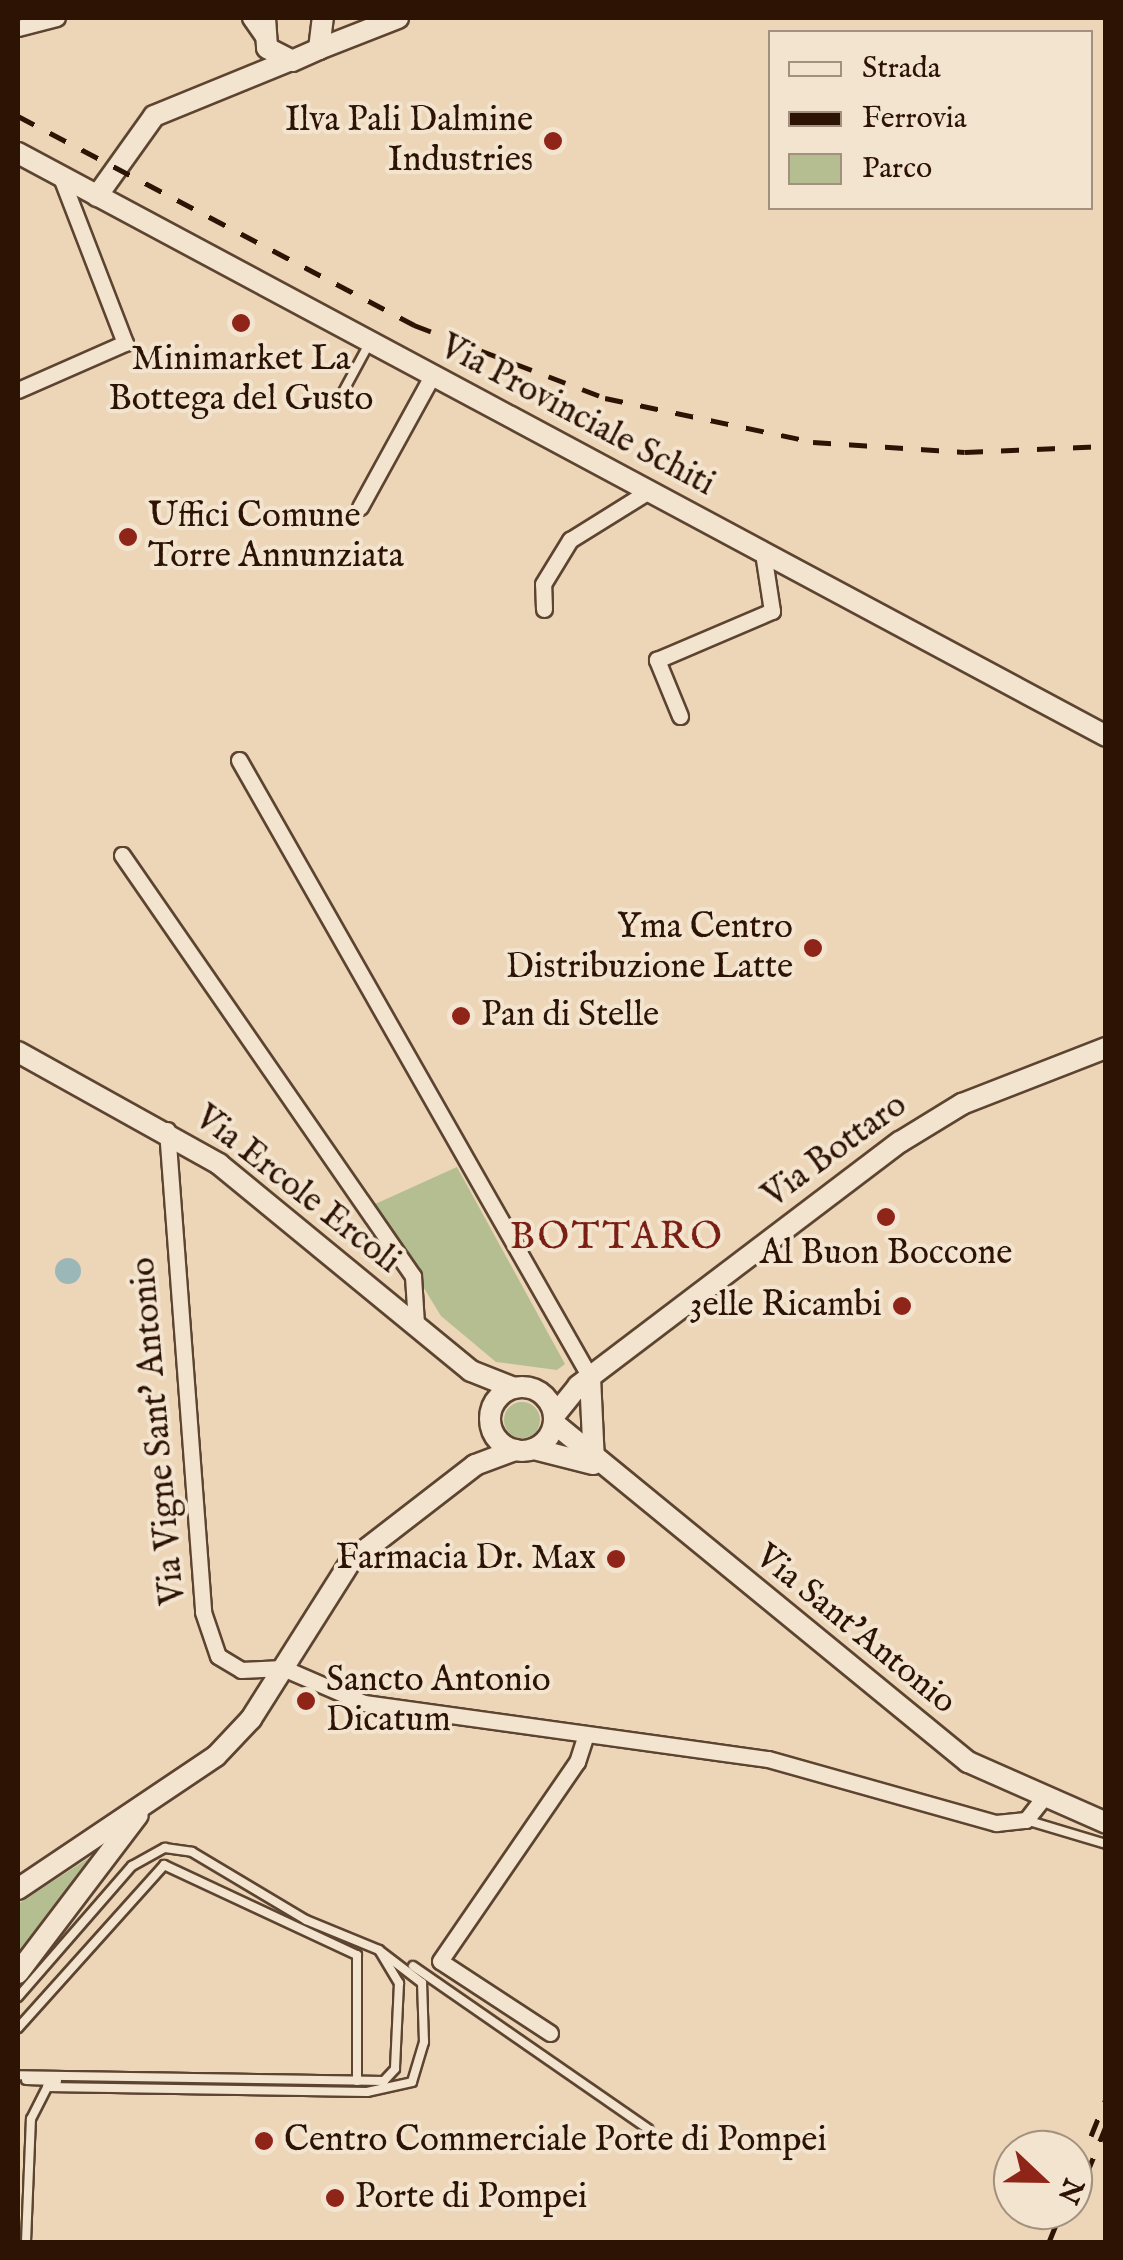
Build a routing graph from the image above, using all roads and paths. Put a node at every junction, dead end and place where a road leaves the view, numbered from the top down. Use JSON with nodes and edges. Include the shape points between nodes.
{"nodes":[{"id":1,"x":53,"y":18,"type":"edge"},
{"id":2,"x":324,"y":20,"type":"edge"},
{"id":3,"x":391,"y":20,"type":"edge"},
{"id":4,"x":18,"y":28,"type":"edge"},
{"id":5,"x":261,"y":29,"type":"edge"},
{"id":6,"x":319,"y":49,"type":"junction"},
{"id":7,"x":289,"y":61,"type":"junction"},
{"id":8,"x":252,"y":73,"type":"junction"},
{"id":9,"x":18,"y":154,"type":"edge"},
{"id":10,"x":61,"y":177,"type":"junction"},
{"id":11,"x":97,"y":196,"type":"junction"},
{"id":12,"x":370,"y":342,"type":"junction"},
{"id":13,"x":432,"y":376,"type":"junction"},
{"id":14,"x":18,"y":390,"type":"edge"},
{"id":15,"x":343,"y":392,"type":"dead end"},
{"id":16,"x":648,"y":492,"type":"junction"},
{"id":17,"x":360,"y":508,"type":"dead end"},
{"id":18,"x":763,"y":553,"type":"junction"},
{"id":19,"x":544,"y":609,"type":"dead end"},
{"id":20,"x":680,"y":716,"type":"dead end"},
{"id":21,"x":1106,"y":736,"type":"edge"},
{"id":22,"x":239,"y":760,"type":"dead end"},
{"id":23,"x":122,"y":855,"type":"dead end"},
{"id":24,"x":1106,"y":1048,"type":"edge"},
{"id":25,"x":18,"y":1052,"type":"edge"},
{"id":26,"x":167,"y":1130,"type":"junction"},
{"id":27,"x":416,"y":1324,"type":"junction"},
{"id":28,"x":471,"y":1371,"type":"junction"},
{"id":29,"x":584,"y":1382,"type":"junction"},
{"id":30,"x":514,"y":1388,"type":"junction"},
{"id":31,"x":536,"y":1390,"type":"junction"},
{"id":32,"x":554,"y":1419,"type":"junction"},
{"id":33,"x":491,"y":1423,"type":"junction"},
{"id":34,"x":524,"y":1449,"type":"junction"},
{"id":35,"x":594,"y":1464,"type":"junction"},
{"id":36,"x":476,"y":1465,"type":"junction"},
{"id":37,"x":283,"y":1668,"type":"junction"},
{"id":38,"x":586,"y":1734,"type":"junction"},
{"id":39,"x":1041,"y":1801,"type":"junction"},
{"id":40,"x":146,"y":1803,"type":"junction"},
{"id":41,"x":1026,"y":1820,"type":"junction"},
{"id":42,"x":1098,"y":1821,"type":"edge"},
{"id":43,"x":1106,"y":1844,"type":"edge"},
{"id":44,"x":18,"y":1889,"type":"edge"},
{"id":45,"x":379,"y":1950,"type":"junction"},
{"id":46,"x":409,"y":1964,"type":"junction"},
{"id":47,"x":18,"y":1973,"type":"edge"},
{"id":48,"x":436,"y":1976,"type":"junction"},
{"id":49,"x":422,"y":1982,"type":"junction"},
{"id":50,"x":18,"y":1996,"type":"edge"},
{"id":51,"x":18,"y":2028,"type":"edge"},
{"id":52,"x":550,"y":2033,"type":"dead end"},
{"id":53,"x":18,"y":2077,"type":"edge"},
{"id":54,"x":357,"y":2081,"type":"junction"},
{"id":55,"x":72,"y":2082,"type":"junction"},
{"id":56,"x":648,"y":2129,"type":"dead end"},
{"id":57,"x":26,"y":2242,"type":"edge"}],
"edges":[{"from":1,"to":4,"type":"street"},
{"from":2,"to":3,"type":"street"},
{"from":2,"to":6,"type":"street"},
{"from":3,"to":6,"type":"street"},
{"from":5,"to":7,"type":"street"},
{"from":5,"to":8,"type":"street"},
{"from":6,"to":7,"type":"street"},
{"from":7,"to":8,"type":"street"},
{"from":8,"to":11,"type":"street","via":[[154,116]]},
{"from":9,"to":10,"type":"street","name":"Via Provinciale Schiti"},
{"from":10,"to":11,"type":"street","name":"Via Provinciale Schiti"},
{"from":10,"to":14,"type":"street","via":[[125,343]]},
{"from":11,"to":12,"type":"street","name":"Via Provinciale Schiti"},
{"from":12,"to":13,"type":"street","name":"Via Provinciale Schiti"},
{"from":12,"to":15,"type":"lane"},
{"from":13,"to":16,"type":"street","name":"Via Provinciale Schiti"},
{"from":13,"to":17,"type":"street"},
{"from":16,"to":18,"type":"street","name":"Via Provinciale Schiti"},
{"from":16,"to":19,"type":"street","via":[[570,540],[543,584]]},
{"from":18,"to":20,"type":"street","via":[[772,611],[657,660]]},
{"from":18,"to":21,"type":"street","name":"Via Provinciale Schiti"},
{"from":22,"to":29,"type":"street"},
{"from":23,"to":27,"type":"street","via":[[413,1276]]},
{"from":24,"to":29,"type":"street","name":"Via Bottaro","via":[[931,1121]]},
{"from":25,"to":26,"type":"street","name":"Via Ercole Ercoli"},
{"from":26,"to":27,"type":"street","name":"Via Ercole Ercoli"},
{"from":26,"to":37,"type":"street","name":"Via Vigne Sant' Antonio","via":[[203,1612],[218,1656],[242,1670]]},
{"from":27,"to":28,"type":"street","name":"Via Ercole Ercoli"},
{"from":28,"to":30,"type":"street","name":"Via Ercole Ercoli"},
{"from":28,"to":33,"type":"street","name":"Via Ercole Ercoli"},
{"from":29,"to":31,"type":"street"},
{"from":29,"to":32,"type":"street","name":"Via Bottaro"},
{"from":29,"to":35,"type":"street"},
{"from":30,"to":31,"type":"street","name":"Via Ercole Ercoli"},
{"from":30,"to":33,"type":"street"},
{"from":31,"to":32,"type":"street","name":"Via Sant'Antonio"},
{"from":32,"to":34,"type":"street","name":"Via Bottaro"},
{"from":32,"to":35,"type":"street","name":"Via Sant'Antonio"},
{"from":33,"to":34,"type":"street"},
{"from":33,"to":36,"type":"street"},
{"from":34,"to":35,"type":"street","name":"Via Sant'Antonio"},
{"from":34,"to":36,"type":"street"},
{"from":35,"to":39,"type":"street","name":"Via Sant'Antonio","via":[[968,1762]]},
{"from":36,"to":37,"type":"street","via":[[351,1562]]},
{"from":37,"to":38,"type":"street","via":[[364,1703]]},
{"from":37,"to":40,"type":"street","via":[[234,1740]]},
{"from":38,"to":41,"type":"street","via":[[768,1759],[976,1820]]},
{"from":38,"to":52,"type":"street","via":[[440,1961]]},
{"from":39,"to":41,"type":"street"},
{"from":39,"to":42,"type":"street","name":"Via Sant'Antonio"},
{"from":40,"to":44,"type":"street"},
{"from":40,"to":47,"type":"street"},
{"from":41,"to":43,"type":"lane"},
{"from":45,"to":46,"type":"lane"},
{"from":45,"to":50,"type":"lane","via":[[306,1920],[192,1852],[165,1848],[132,1866]]},
{"from":45,"to":54,"type":"lane","via":[[399,1982],[395,2069],[384,2081]]},
{"from":46,"to":48,"type":"lane"},
{"from":46,"to":49,"type":"lane"},
{"from":48,"to":49,"type":"lane"},
{"from":48,"to":56,"type":"lane"},
{"from":49,"to":55,"type":"lane","via":[[421,2066],[412,2082],[390,2092]]},
{"from":51,"to":54,"type":"lane","via":[[151,1870],[192,1870],[356,1955]]},
{"from":53,"to":54,"type":"lane"},
{"from":53,"to":55,"type":"lane"},
{"from":55,"to":57,"type":"lane","via":[[34,2100]]}]}
